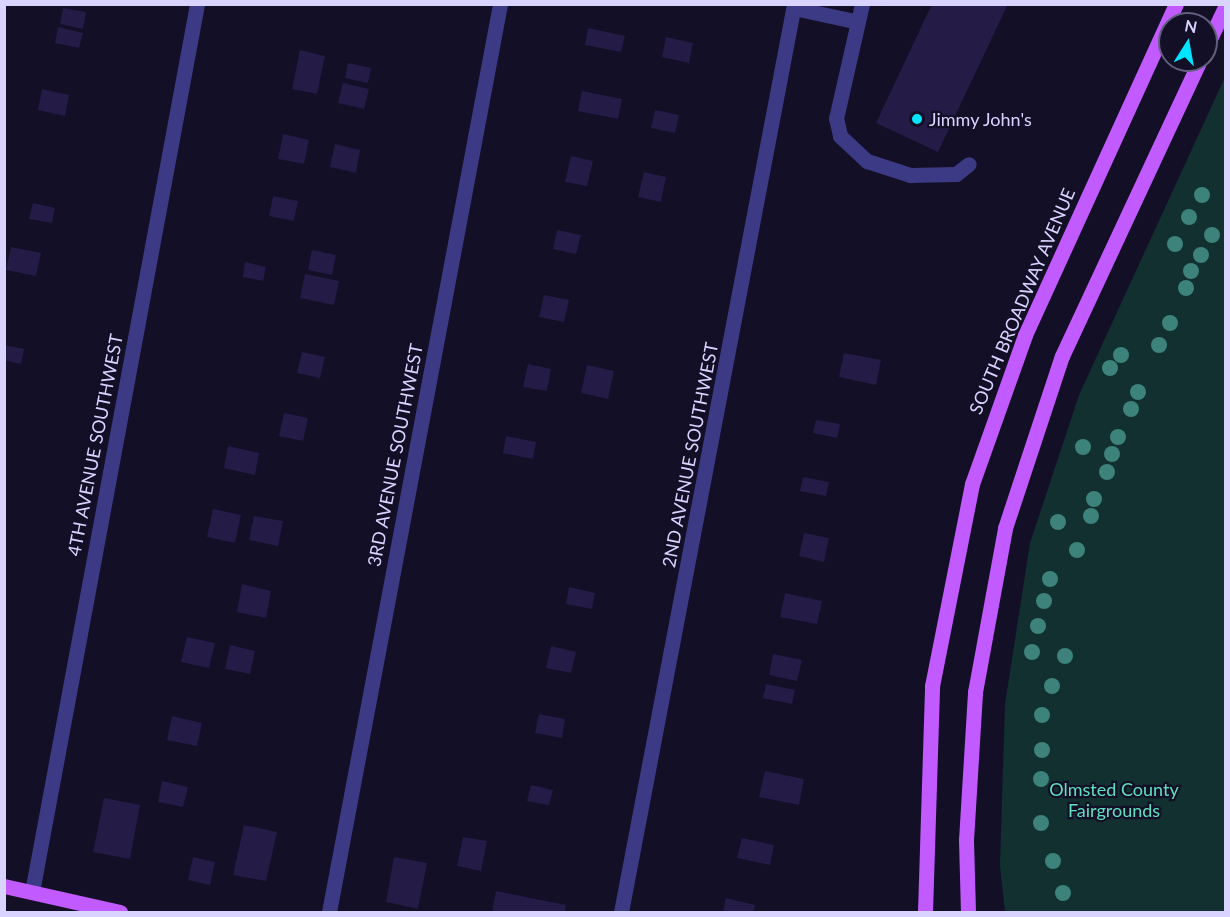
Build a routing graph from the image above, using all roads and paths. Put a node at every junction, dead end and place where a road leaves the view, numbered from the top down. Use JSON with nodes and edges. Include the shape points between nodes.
{"nodes":[{"id":1,"x":197,"y":4,"type":"edge"},
{"id":2,"x":500,"y":4,"type":"edge"},
{"id":3,"x":862,"y":4,"type":"edge"},
{"id":4,"x":1176,"y":4,"type":"edge"},
{"id":5,"x":1226,"y":5,"type":"edge"},
{"id":6,"x":794,"y":7,"type":"edge"},
{"id":7,"x":854,"y":21,"type":"junction"},
{"id":8,"x":1218,"y":22,"type":"edge"},
{"id":9,"x":1194,"y":72,"type":"edge"},
{"id":10,"x":969,"y":164,"type":"dead end"},
{"id":11,"x":4,"y":886,"type":"edge"},
{"id":12,"x":32,"y":892,"type":"junction"},
{"id":13,"x":120,"y":912,"type":"edge"},
{"id":14,"x":329,"y":912,"type":"edge"},
{"id":15,"x":621,"y":912,"type":"edge"},
{"id":16,"x":925,"y":912,"type":"edge"},
{"id":17,"x":968,"y":912,"type":"edge"}],
"edges":[{"from":1,"to":12,"type":"street","name":"4TH AVENUE SOUTHWEST"},
{"from":2,"to":14,"type":"street","name":"3RD AVENUE SOUTHWEST"},
{"from":3,"to":7,"type":"street"},
{"from":4,"to":16,"type":"main road","name":"SOUTH BROADWAY AVENUE","via":[[1021,345],[972,484],[932,686],[923,837]]},
{"from":5,"to":8,"type":"main road"},
{"from":6,"to":7,"type":"street"},
{"from":6,"to":15,"type":"street","name":"2ND AVENUE SOUTHWEST"},
{"from":7,"to":10,"type":"street","via":[[836,118],[845,143],[867,161],[910,176],[956,174]]},
{"from":9,"to":17,"type":"main road","via":[[1062,356],[1005,528],[975,692],[966,840]]},
{"from":11,"to":12,"type":"main road"},
{"from":12,"to":13,"type":"main road"}]}
